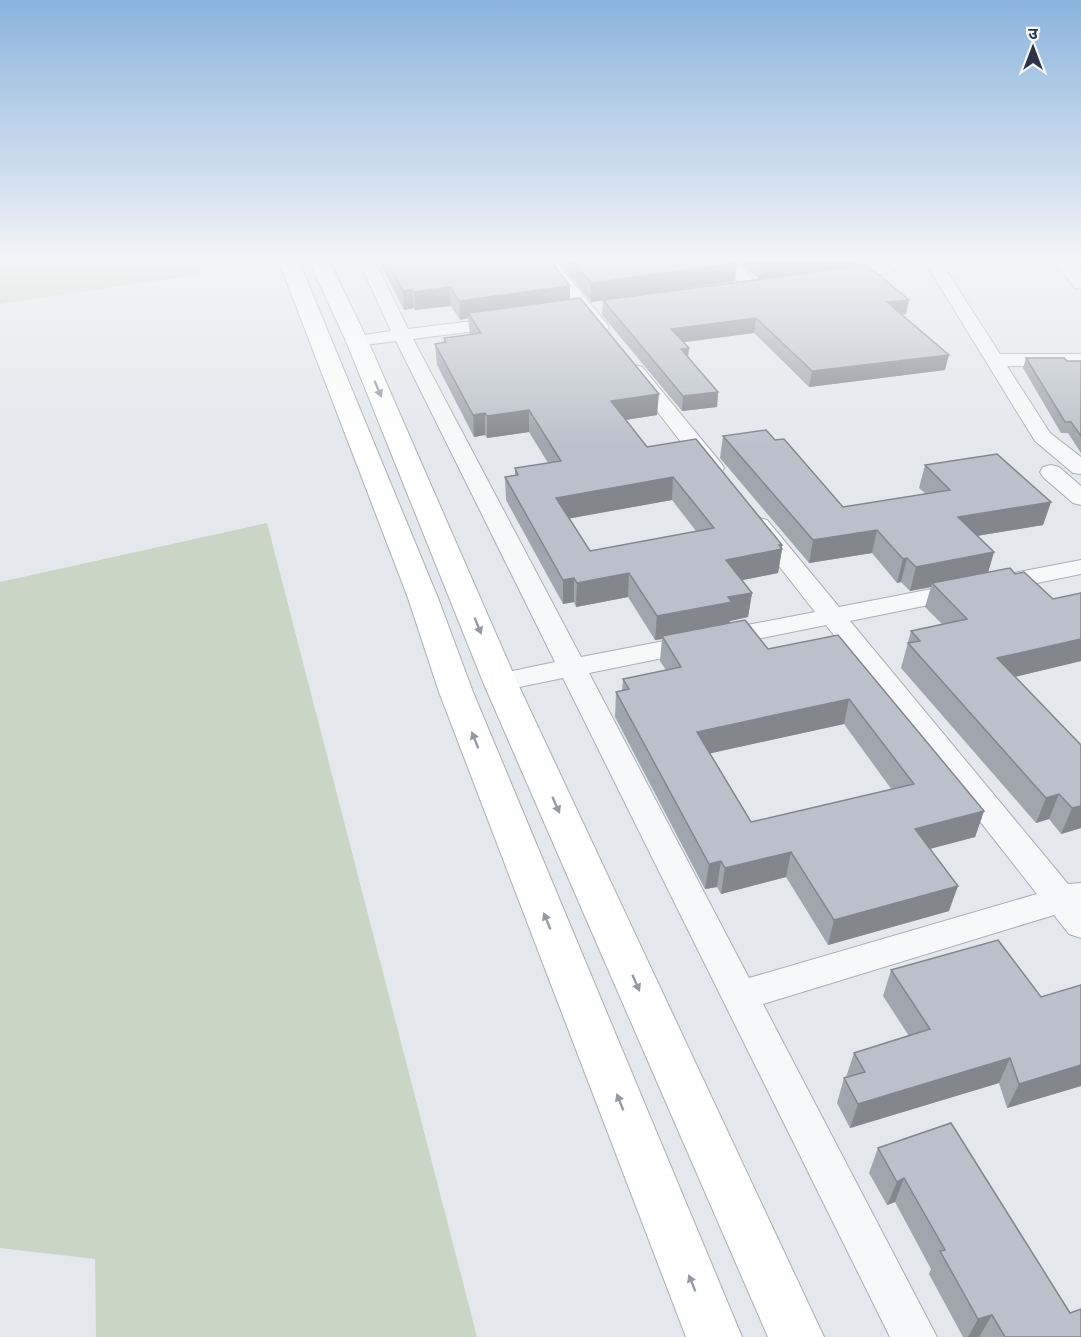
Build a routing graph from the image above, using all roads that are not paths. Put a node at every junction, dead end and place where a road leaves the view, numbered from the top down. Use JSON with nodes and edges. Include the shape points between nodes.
{"nodes":[{"id":1,"x":313,"y":321,"type":"edge"},
{"id":2,"x":348,"y":321,"type":"edge"},
{"id":3,"x":396,"y":321,"type":"edge"},
{"id":4,"x":506,"y":321,"type":"edge"},
{"id":5,"x":595,"y":321,"type":"edge"},
{"id":6,"x":970,"y":321,"type":"edge"},
{"id":7,"x":402,"y":335,"type":"junction"},
{"id":8,"x":357,"y":341,"type":"junction"},
{"id":9,"x":994,"y":360,"type":"junction"},
{"id":10,"x":1081,"y":360,"type":"edge"},
{"id":11,"x":1080,"y":467,"type":"edge"},
{"id":12,"x":1051,"y":472,"type":"dead end"},
{"id":13,"x":1081,"y":498,"type":"edge"},
{"id":14,"x":1081,"y":567,"type":"edge"},
{"id":15,"x":464,"y":591,"type":"junction"},
{"id":16,"x":423,"y":598,"type":"junction"},
{"id":17,"x":833,"y":616,"type":"junction"},
{"id":18,"x":572,"y":668,"type":"junction"},
{"id":19,"x":500,"y":682,"type":"junction"},
{"id":20,"x":1075,"y":906,"type":"edge"},
{"id":21,"x":739,"y":996,"type":"junction"},
{"id":22,"x":714,"y":1337,"type":"edge"},
{"id":23,"x":796,"y":1337,"type":"edge"},
{"id":24,"x":914,"y":1337,"type":"edge"}],
"edges":[{"from":1,"to":16,"type":"street"},
{"from":2,"to":8,"type":"street"},
{"from":3,"to":7,"type":"street"},
{"from":4,"to":7,"type":"street"},
{"from":5,"to":17,"type":"street"},
{"from":6,"to":9,"type":"street"},
{"from":7,"to":8,"type":"street"},
{"from":7,"to":18,"type":"street"},
{"from":8,"to":15,"type":"street","one_way":true},
{"from":9,"to":10,"type":"street"},
{"from":9,"to":11,"type":"street","via":[[1042,437]]},
{"from":12,"to":13,"type":"street"},
{"from":14,"to":17,"type":"street"},
{"from":15,"to":16,"type":"street"},
{"from":15,"to":19,"type":"street","one_way":true},
{"from":22,"to":16,"type":"street","one_way":true,"via":[[456,692]]},
{"from":17,"to":18,"type":"street"},
{"from":17,"to":20,"type":"street"},
{"from":18,"to":19,"type":"street"},
{"from":18,"to":21,"type":"street"},
{"from":19,"to":23,"type":"street","one_way":true},
{"from":20,"to":21,"type":"street"},
{"from":21,"to":24,"type":"street"}]}
